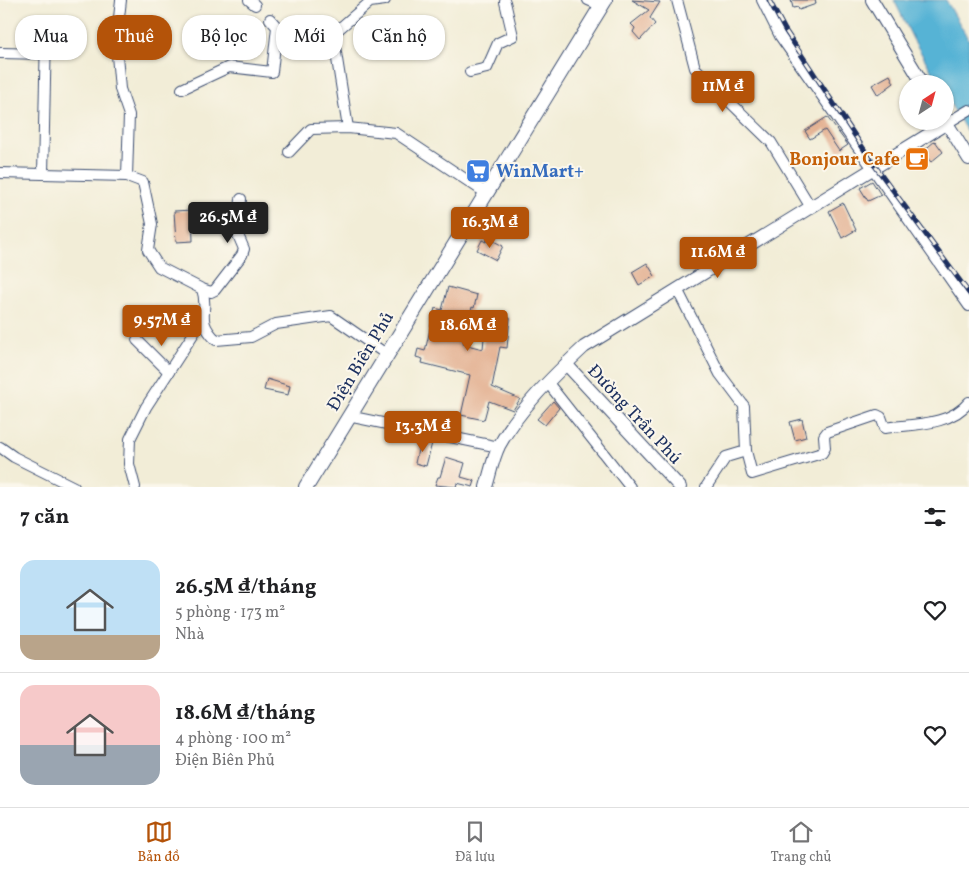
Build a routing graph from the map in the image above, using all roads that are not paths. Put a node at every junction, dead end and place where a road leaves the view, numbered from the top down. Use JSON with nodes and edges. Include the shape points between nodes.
{"nodes":[{"id":1,"x":121,"y":0,"type":"edge"},
{"id":2,"x":384,"y":0,"type":"edge"},
{"id":3,"x":588,"y":0,"type":"edge"},
{"id":4,"x":677,"y":0,"type":"edge"},
{"id":5,"x":762,"y":0,"type":"edge"},
{"id":6,"x":872,"y":0,"type":"edge"},
{"id":7,"x":502,"y":1,"type":"edge"},
{"id":8,"x":604,"y":3,"type":"edge"},
{"id":9,"x":270,"y":19,"type":"dead end"},
{"id":10,"x":0,"y":53,"type":"edge"},
{"id":11,"x":15,"y":53,"type":"edge"},
{"id":12,"x":45,"y":60,"type":"edge"},
{"id":13,"x":470,"y":72,"type":"dead end"},
{"id":14,"x":918,"y":75,"type":"edge"},
{"id":15,"x":182,"y":89,"type":"dead end"},
{"id":16,"x":969,"y":110,"type":"edge"},
{"id":17,"x":954,"y":118,"type":"edge"},
{"id":18,"x":348,"y":128,"type":"junction"},
{"id":19,"x":934,"y":130,"type":"edge"},
{"id":20,"x":954,"y":130,"type":"edge"},
{"id":21,"x":289,"y":152,"type":"dead end"},
{"id":22,"x":969,"y":159,"type":"edge"},
{"id":23,"x":872,"y":168,"type":"junction"},
{"id":24,"x":0,"y":173,"type":"edge"},
{"id":25,"x":43,"y":174,"type":"junction"},
{"id":26,"x":127,"y":176,"type":"junction"},
{"id":27,"x":486,"y":193,"type":"junction"},
{"id":28,"x":241,"y":199,"type":"dead end"},
{"id":29,"x":810,"y":206,"type":"junction"},
{"id":30,"x":202,"y":289,"type":"junction"},
{"id":31,"x":677,"y":289,"type":"junction"},
{"id":32,"x":969,"y":306,"type":"edge"},
{"id":33,"x":203,"y":319,"type":"junction"},
{"id":34,"x":137,"y":340,"type":"dead end"},
{"id":35,"x":386,"y":354,"type":"junction"},
{"id":36,"x":566,"y":364,"type":"junction"},
{"id":37,"x":169,"y":372,"type":"junction"},
{"id":38,"x":548,"y":383,"type":"junction"},
{"id":39,"x":969,"y":402,"type":"edge"},
{"id":40,"x":348,"y":416,"type":"junction"},
{"id":41,"x":0,"y":447,"type":"edge"},
{"id":42,"x":499,"y":447,"type":"junction"},
{"id":43,"x":746,"y":451,"type":"junction"},
{"id":44,"x":74,"y":487,"type":"edge"},
{"id":45,"x":135,"y":487,"type":"edge"},
{"id":46,"x":306,"y":487,"type":"edge"},
{"id":47,"x":486,"y":487,"type":"edge"},
{"id":48,"x":630,"y":487,"type":"edge"},
{"id":49,"x":680,"y":487,"type":"edge"},
{"id":50,"x":706,"y":487,"type":"edge"}],
"edges":[{"from":1,"to":26,"type":"street","via":[[116,44],[120,89],[129,115]]},
{"from":2,"to":18,"type":"street","via":[[370,2],[333,34]]},
{"from":3,"to":8,"type":"street"},
{"from":4,"to":29,"type":"street","via":[[694,68],[771,142]]},
{"from":5,"to":23,"type":"street","via":[[780,36]]},
{"from":6,"to":14,"type":"street"},
{"from":7,"to":13,"type":"street","via":[[513,36],[498,43],[486,68]]},
{"from":8,"to":27,"type":"main road","name":"Điện Biên Phủ"},
{"from":9,"to":15,"type":"street","via":[[277,27],[272,72],[229,66]]},
{"from":10,"to":11,"type":"street"},
{"from":12,"to":25,"type":"street"},
{"from":16,"to":17,"type":"street"},
{"from":18,"to":21,"type":"street","via":[[311,129]]},
{"from":18,"to":27,"type":"street","via":[[396,133]]},
{"from":19,"to":23,"type":"street"},
{"from":20,"to":22,"type":"street"},
{"from":23,"to":29,"type":"street"},
{"from":23,"to":32,"type":"street"},
{"from":24,"to":25,"type":"street"},
{"from":25,"to":26,"type":"street"},
{"from":26,"to":30,"type":"street","via":[[143,182],[152,224],[148,250],[159,267]]},
{"from":27,"to":35,"type":"main road","name":"Điện Biên Phủ"},
{"from":28,"to":30,"type":"street","via":[[238,235],[244,249],[242,255],[215,290]]},
{"from":29,"to":31,"type":"street"},
{"from":30,"to":33,"type":"street"},
{"from":31,"to":36,"type":"street","via":[[584,347]]},
{"from":31,"to":43,"type":"street","via":[[720,374],[744,406]]},
{"from":33,"to":35,"type":"street","via":[[207,331],[216,340],[233,340],[252,337],[276,324],[331,316]]},
{"from":33,"to":37,"type":"street"},
{"from":34,"to":37,"type":"street"},
{"from":35,"to":40,"type":"main road","name":"Điện Biên Phủ"},
{"from":36,"to":38,"type":"street"},
{"from":36,"to":49,"type":"street","name":"Đường Trần Phú"},
{"from":37,"to":45,"type":"street","via":[[130,439],[129,464]]},
{"from":38,"to":42,"type":"street"},
{"from":38,"to":48,"type":"street"},
{"from":39,"to":43,"type":"street","via":[[944,420],[885,428],[877,415],[827,432],[824,436],[826,448],[822,453],[752,474]]},
{"from":40,"to":42,"type":"street"},
{"from":40,"to":46,"type":"main road","name":"Điện Biên Phủ"},
{"from":41,"to":44,"type":"street"},
{"from":42,"to":47,"type":"street"},
{"from":43,"to":50,"type":"street","via":[[726,457]]}]}
